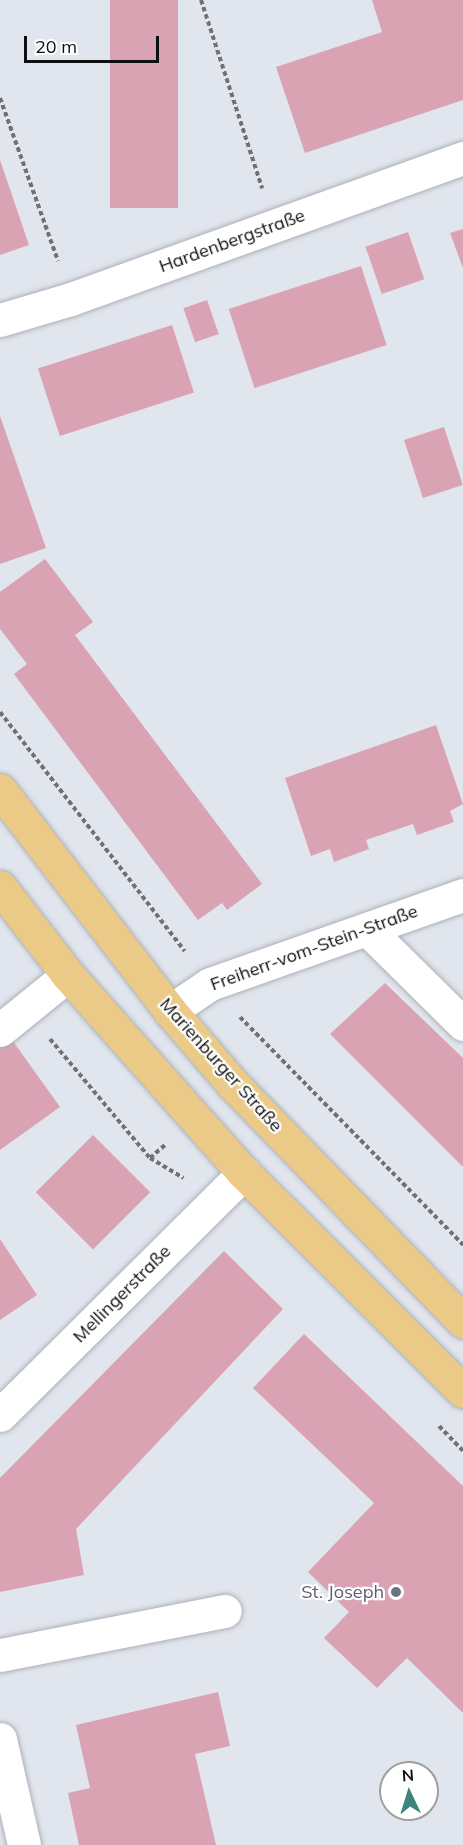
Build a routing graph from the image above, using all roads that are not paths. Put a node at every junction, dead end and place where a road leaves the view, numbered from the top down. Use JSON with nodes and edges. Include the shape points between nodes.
{"nodes":[{"id":1,"x":463,"y":158,"type":"edge"},
{"id":2,"x":0,"y":320,"type":"edge"},
{"id":3,"x":0,"y":790,"type":"edge"},
{"id":4,"x":0,"y":887,"type":"edge"},
{"id":5,"x":463,"y":895,"type":"edge"},
{"id":6,"x":367,"y":929,"type":"junction"},
{"id":7,"x":68,"y":975,"type":"junction"},
{"id":8,"x":170,"y":1011,"type":"junction"},
{"id":9,"x":463,"y":1024,"type":"edge"},
{"id":10,"x":0,"y":1030,"type":"edge"},
{"id":11,"x":244,"y":1173,"type":"junction"},
{"id":12,"x":463,"y":1321,"type":"edge"},
{"id":13,"x":463,"y":1390,"type":"edge"},
{"id":14,"x":0,"y":1415,"type":"edge"},
{"id":15,"x":225,"y":1611,"type":"dead end"},
{"id":16,"x":0,"y":1655,"type":"edge"},
{"id":17,"x":0,"y":1739,"type":"edge"},
{"id":18,"x":24,"y":1845,"type":"edge"}],
"edges":[{"from":1,"to":2,"type":"street","name":"Hardenbergstraße","via":[[71,299]]},
{"from":3,"to":8,"type":"main road","name":"Marienburger Straße"},
{"from":4,"to":7,"type":"main road"},
{"from":5,"to":6,"type":"street","name":"Freiherr-vom-Stein-Straße"},
{"from":6,"to":8,"type":"street","name":"Freiherr-vom-Stein-Straße","via":[[210,984]]},
{"from":6,"to":9,"type":"street"},
{"from":7,"to":10,"type":"street"},
{"from":7,"to":11,"type":"main road"},
{"from":8,"to":12,"type":"main road","name":"Marienburger Straße","via":[[232,1083]]},
{"from":11,"to":13,"type":"main road"},
{"from":11,"to":14,"type":"street","name":"Mellingerstraße"},
{"from":15,"to":16,"type":"street"},
{"from":17,"to":18,"type":"street"}]}
